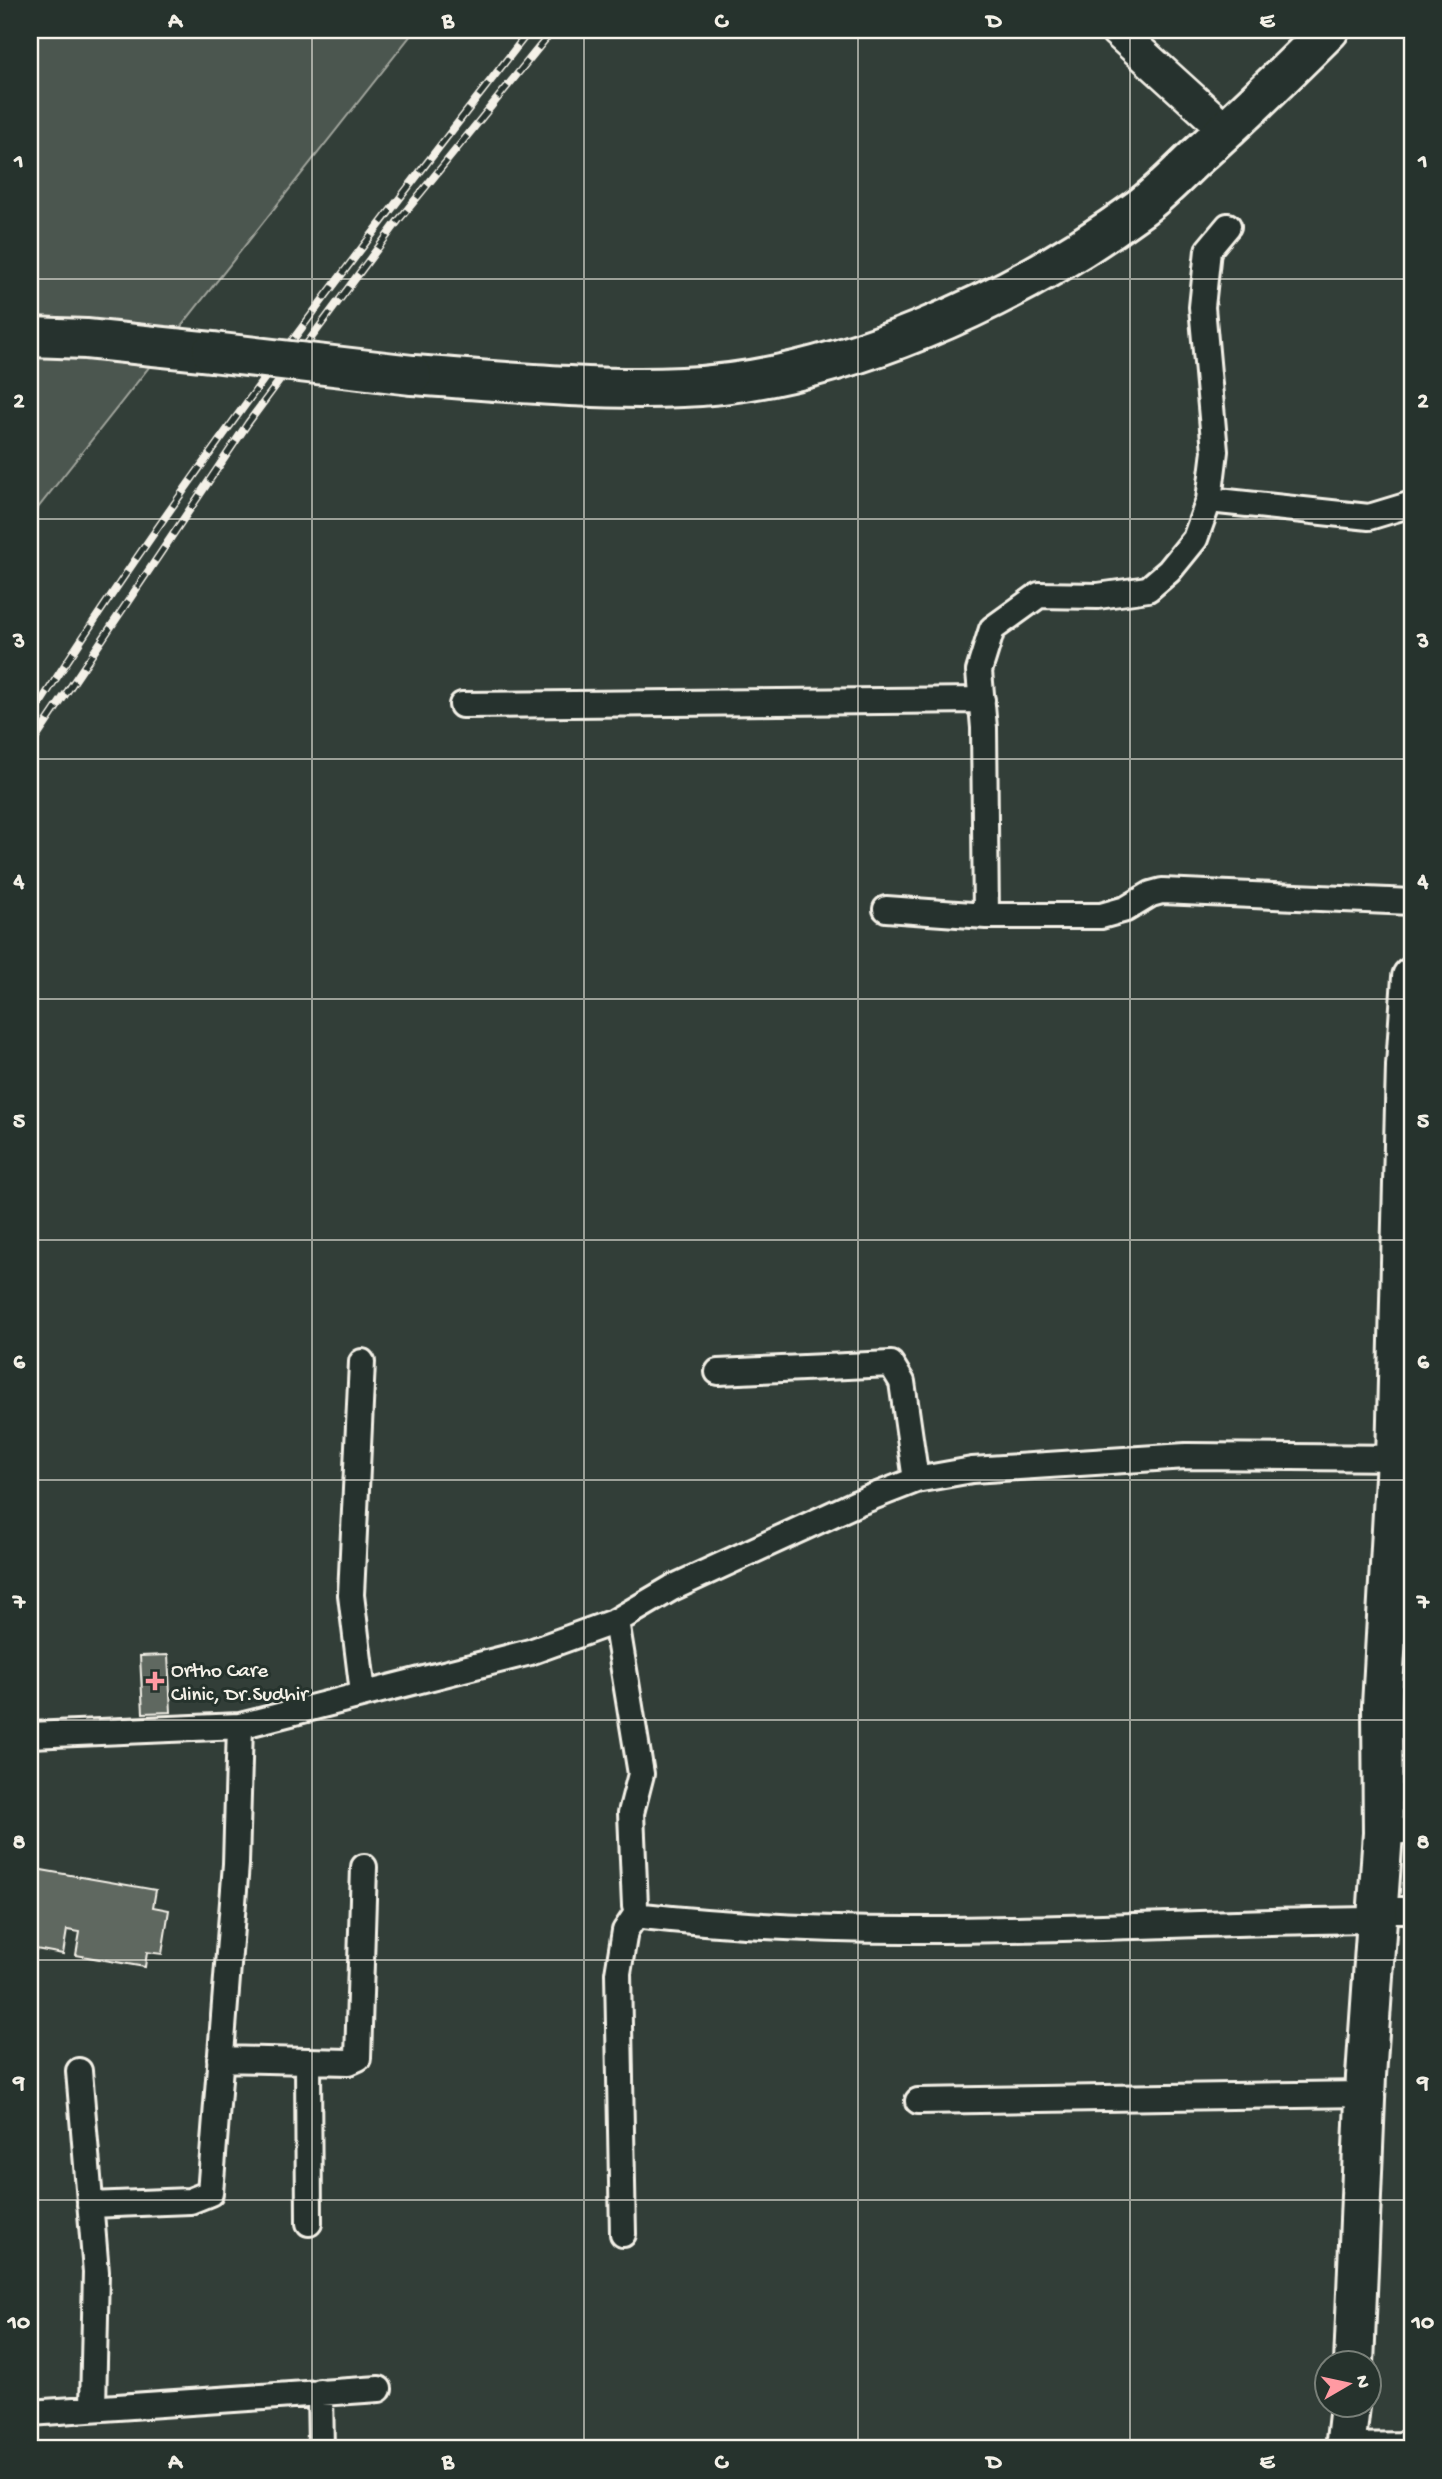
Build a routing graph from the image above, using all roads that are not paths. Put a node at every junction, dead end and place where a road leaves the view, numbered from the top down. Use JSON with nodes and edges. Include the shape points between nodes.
{"nodes":[{"id":1,"x":1116,"y":30,"type":"edge"},
{"id":2,"x":1329,"y":30,"type":"edge"},
{"id":3,"x":1226,"y":130,"type":"junction"},
{"id":4,"x":1228,"y":226,"type":"dead end"},
{"id":5,"x":30,"y":337,"type":"edge"},
{"id":6,"x":1209,"y":500,"type":"junction"},
{"id":7,"x":1412,"y":504,"type":"edge"},
{"id":8,"x":982,"y":700,"type":"junction"},
{"id":9,"x":461,"y":705,"type":"dead end"},
{"id":10,"x":1412,"y":902,"type":"edge"},
{"id":11,"x":886,"y":909,"type":"dead end"},
{"id":12,"x":986,"y":916,"type":"junction"},
{"id":13,"x":1412,"y":977,"type":"edge"},
{"id":14,"x":362,"y":1362,"type":"dead end"},
{"id":15,"x":718,"y":1372,"type":"dead end"},
{"id":16,"x":1404,"y":1458,"type":"edge"},
{"id":17,"x":916,"y":1480,"type":"junction"},
{"id":18,"x":616,"y":1621,"type":"junction"},
{"id":19,"x":363,"y":1693,"type":"junction"},
{"id":20,"x":240,"y":1726,"type":"junction"},
{"id":21,"x":30,"y":1735,"type":"edge"},
{"id":22,"x":1398,"y":1832,"type":"edge"},
{"id":23,"x":364,"y":1867,"type":"dead end"},
{"id":24,"x":638,"y":1913,"type":"junction"},
{"id":25,"x":1390,"y":1913,"type":"edge"},
{"id":26,"x":220,"y":2059,"type":"junction"},
{"id":27,"x":308,"y":2062,"type":"junction"},
{"id":28,"x":79,"y":2071,"type":"dead end"},
{"id":29,"x":1365,"y":2094,"type":"junction"},
{"id":30,"x":918,"y":2101,"type":"dead end"},
{"id":31,"x":90,"y":2205,"type":"junction"},
{"id":32,"x":309,"y":2223,"type":"dead end"},
{"id":33,"x":623,"y":2234,"type":"dead end"},
{"id":34,"x":1355,"y":2350,"type":"edge"},
{"id":35,"x":379,"y":2389,"type":"dead end"},
{"id":36,"x":320,"y":2392,"type":"junction"},
{"id":37,"x":93,"y":2407,"type":"junction"},
{"id":38,"x":30,"y":2413,"type":"edge"},
{"id":39,"x":1348,"y":2420,"type":"edge"},
{"id":40,"x":1412,"y":2445,"type":"edge"},
{"id":41,"x":1345,"y":2448,"type":"edge"},
{"id":42,"x":321,"y":2449,"type":"edge"}],
"edges":[{"from":1,"to":3,"type":"street"},
{"from":2,"to":3,"type":"main road"},
{"from":3,"to":5,"type":"main road","bridge":true,"via":[[1142,207],[1038,275],[943,321],[832,361],[755,379],[683,387],[573,387]]},
{"from":4,"to":6,"type":"street","via":[[1208,250],[1202,307],[1215,451]]},
{"from":6,"to":7,"type":"street","via":[[1369,517]]},
{"from":6,"to":8,"type":"street","via":[[1195,539],[1148,589],[1098,596],[1039,596],[1005,617],[992,629],[979,671]]},
{"from":8,"to":9,"type":"street"},
{"from":8,"to":12,"type":"street"},
{"from":10,"to":12,"type":"street","via":[[1162,891],[1101,916]]},
{"from":11,"to":12,"type":"street"},
{"from":13,"to":16,"type":"main road","via":[[1406,1066]]},
{"from":14,"to":19,"type":"street","via":[[351,1595]]},
{"from":15,"to":17,"type":"street","via":[[891,1364],[902,1382]]},
{"from":16,"to":17,"type":"street","via":[[1186,1456],[972,1470]]},
{"from":16,"to":22,"type":"main road","via":[[1382,1706]]},
{"from":17,"to":18,"type":"street","via":[[684,1582]]},
{"from":18,"to":19,"type":"street","via":[[530,1652]]},
{"from":18,"to":24,"type":"street","via":[[641,1774],[631,1813]]},
{"from":19,"to":20,"type":"street"},
{"from":20,"to":21,"type":"street"},
{"from":20,"to":26,"type":"street","via":[[236,1864]]},
{"from":22,"to":25,"type":"main road"},
{"from":23,"to":27,"type":"street","via":[[360,2054],[349,2062]]},
{"from":24,"to":25,"type":"street","via":[[781,1927],[984,1931]]},
{"from":24,"to":33,"type":"street","via":[[625,1931],[618,1973]]},
{"from":25,"to":29,"type":"main road"},
{"from":26,"to":27,"type":"street"},
{"from":26,"to":31,"type":"street","via":[[211,2193],[190,2201]]},
{"from":27,"to":32,"type":"street"},
{"from":28,"to":31,"type":"street"},
{"from":29,"to":30,"type":"street"},
{"from":29,"to":34,"type":"main road"},
{"from":31,"to":37,"type":"street","via":[[96,2272]]},
{"from":35,"to":36,"type":"street"},
{"from":36,"to":37,"type":"street"},
{"from":36,"to":42,"type":"street"},
{"from":37,"to":38,"type":"street"},
{"from":39,"to":41,"type":"main road"},
{"from":40,"to":41,"type":"street"}]}
